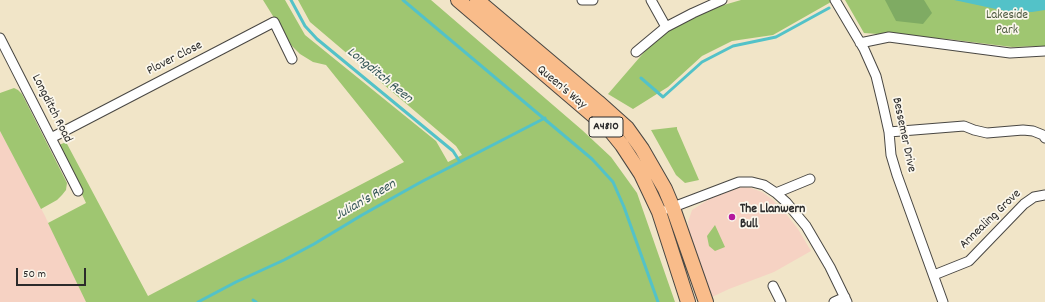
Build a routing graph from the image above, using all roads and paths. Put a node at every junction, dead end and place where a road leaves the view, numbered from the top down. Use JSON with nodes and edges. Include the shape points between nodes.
{"nodes":[{"id":1,"x":458,"y":0,"type":"edge"},
{"id":2,"x":477,"y":0,"type":"edge"},
{"id":3,"x":582,"y":0,"type":"edge"},
{"id":4,"x":593,"y":0,"type":"edge"},
{"id":5,"x":651,"y":0,"type":"edge"},
{"id":6,"x":722,"y":0,"type":"edge"},
{"id":7,"x":835,"y":0,"type":"edge"},
{"id":8,"x":666,"y":27,"type":"junction"},
{"id":9,"x":0,"y":38,"type":"edge"},
{"id":10,"x":860,"y":44,"type":"junction"},
{"id":11,"x":1045,"y":51,"type":"edge"},
{"id":12,"x":636,"y":52,"type":"dead end"},
{"id":13,"x":292,"y":59,"type":"dead end"},
{"id":14,"x":889,"y":132,"type":"junction"},
{"id":15,"x":51,"y":138,"type":"junction"},
{"id":16,"x":1045,"y":138,"type":"edge"},
{"id":17,"x":810,"y":179,"type":"dead end"},
{"id":18,"x":78,"y":191,"type":"dead end"},
{"id":19,"x":776,"y":193,"type":"junction"},
{"id":20,"x":1045,"y":195,"type":"edge"},
{"id":21,"x":673,"y":208,"type":"junction"},
{"id":22,"x":659,"y":212,"type":"junction"},
{"id":23,"x":934,"y":275,"type":"junction"},
{"id":24,"x":773,"y":286,"type":"dead end"},
{"id":25,"x":846,"y":300,"type":"edge"},
{"id":26,"x":688,"y":302,"type":"edge"},
{"id":27,"x":706,"y":302,"type":"edge"},
{"id":28,"x":781,"y":302,"type":"edge"},
{"id":29,"x":834,"y":302,"type":"edge"},
{"id":30,"x":943,"y":302,"type":"edge"}],
"edges":[{"from":1,"to":22,"type":"main road","name":"Queen's Way","number":"A4810","via":[[609,129],[641,174]]},
{"from":2,"to":21,"type":"main road","name":"Queen's Way","number":"A4810","via":[[627,128],[642,149]]},
{"from":3,"to":4,"type":"street"},
{"from":5,"to":8,"type":"street"},
{"from":6,"to":8,"type":"street"},
{"from":7,"to":10,"type":"street","name":"Bessemer Drive"},
{"from":8,"to":12,"type":"street"},
{"from":9,"to":15,"type":"street","name":"Longditch Road"},
{"from":10,"to":11,"type":"street","via":[[889,37],[1010,52]]},
{"from":10,"to":14,"type":"street","name":"Bessemer Drive","via":[[876,76]]},
{"from":13,"to":15,"type":"street","name":"Plover Close","via":[[274,22]]},
{"from":14,"to":16,"type":"street","via":[[964,126],[987,133],[1033,131]]},
{"from":14,"to":23,"type":"street","name":"Bessemer Drive","via":[[891,155],[897,175]]},
{"from":15,"to":18,"type":"street","name":"Longditch Road"},
{"from":17,"to":19,"type":"street"},
{"from":19,"to":21,"type":"street","via":[[764,185],[739,182]]},
{"from":19,"to":25,"type":"street","via":[[806,226]]},
{"from":20,"to":23,"type":"street","name":"Annealing Grove","via":[[1034,197],[1024,204],[969,261]]},
{"from":21,"to":22,"type":"street"},
{"from":21,"to":27,"type":"main road","name":"Queen's Way","number":"A4810"},
{"from":22,"to":26,"type":"main road","name":"Queen's Way","number":"A4810"},
{"from":23,"to":30,"type":"street","name":"Bessemer Drive"},
{"from":24,"to":28,"type":"street"},
{"from":25,"to":29,"type":"street"}]}
